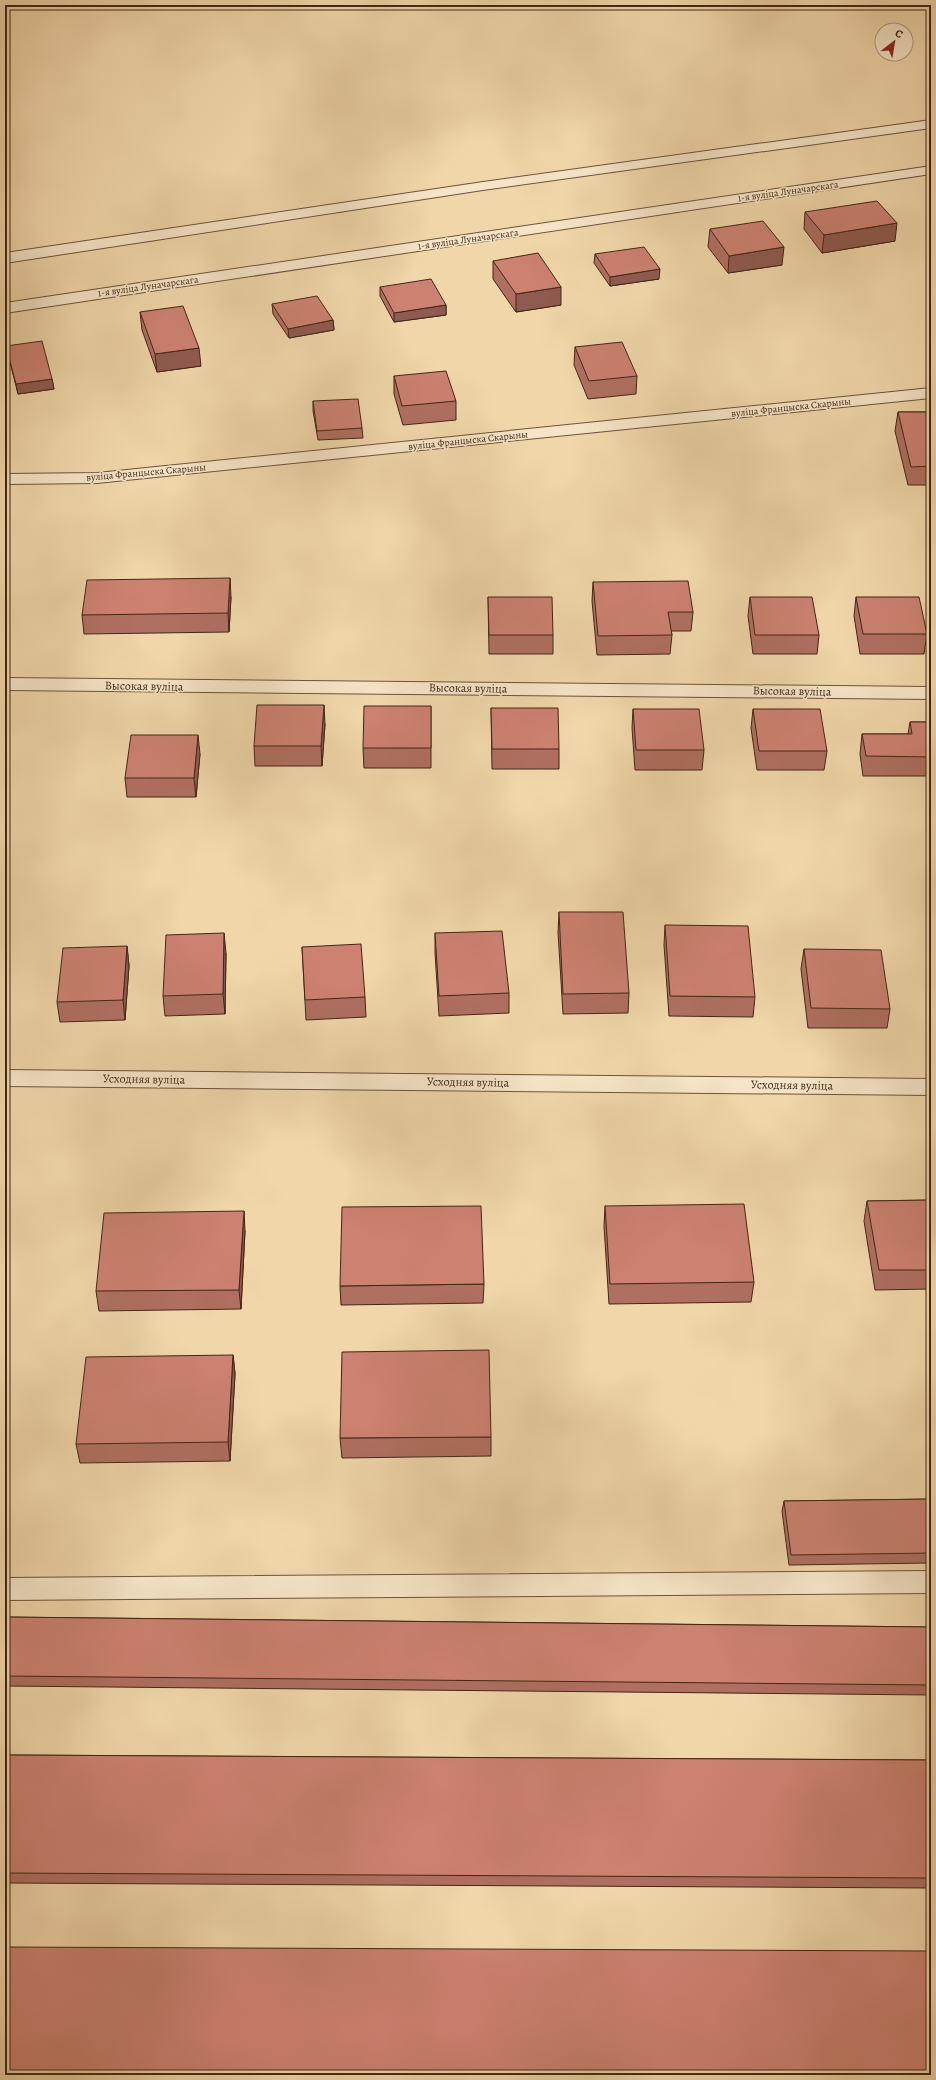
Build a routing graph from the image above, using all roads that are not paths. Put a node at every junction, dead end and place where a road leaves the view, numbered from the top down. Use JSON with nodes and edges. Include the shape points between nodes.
{"nodes":[{"id":1,"x":931,"y":124,"type":"edge"},
{"id":2,"x":931,"y":170,"type":"edge"},
{"id":3,"x":5,"y":258,"type":"edge"},
{"id":4,"x":5,"y":308,"type":"edge"},
{"id":5,"x":931,"y":392,"type":"edge"},
{"id":6,"x":5,"y":480,"type":"edge"},
{"id":7,"x":5,"y":684,"type":"edge"},
{"id":8,"x":931,"y":692,"type":"edge"},
{"id":9,"x":5,"y":1078,"type":"edge"},
{"id":10,"x":931,"y":1087,"type":"edge"},
{"id":11,"x":931,"y":1582,"type":"edge"},
{"id":12,"x":5,"y":1589,"type":"edge"}],
"edges":[{"from":1,"to":3,"type":"street","via":[[483,186]]},
{"from":2,"to":4,"type":"street","name":"1-я вуліца Луначарскага"},
{"from":5,"to":6,"type":"street","name":"вуліца Францыска Скарыны","via":[[97,478]]},
{"from":7,"to":8,"type":"street","name":"Высокая вуліца"},
{"from":9,"to":10,"type":"street","name":"Усходняя вуліца"},
{"from":11,"to":12,"type":"street"}]}
